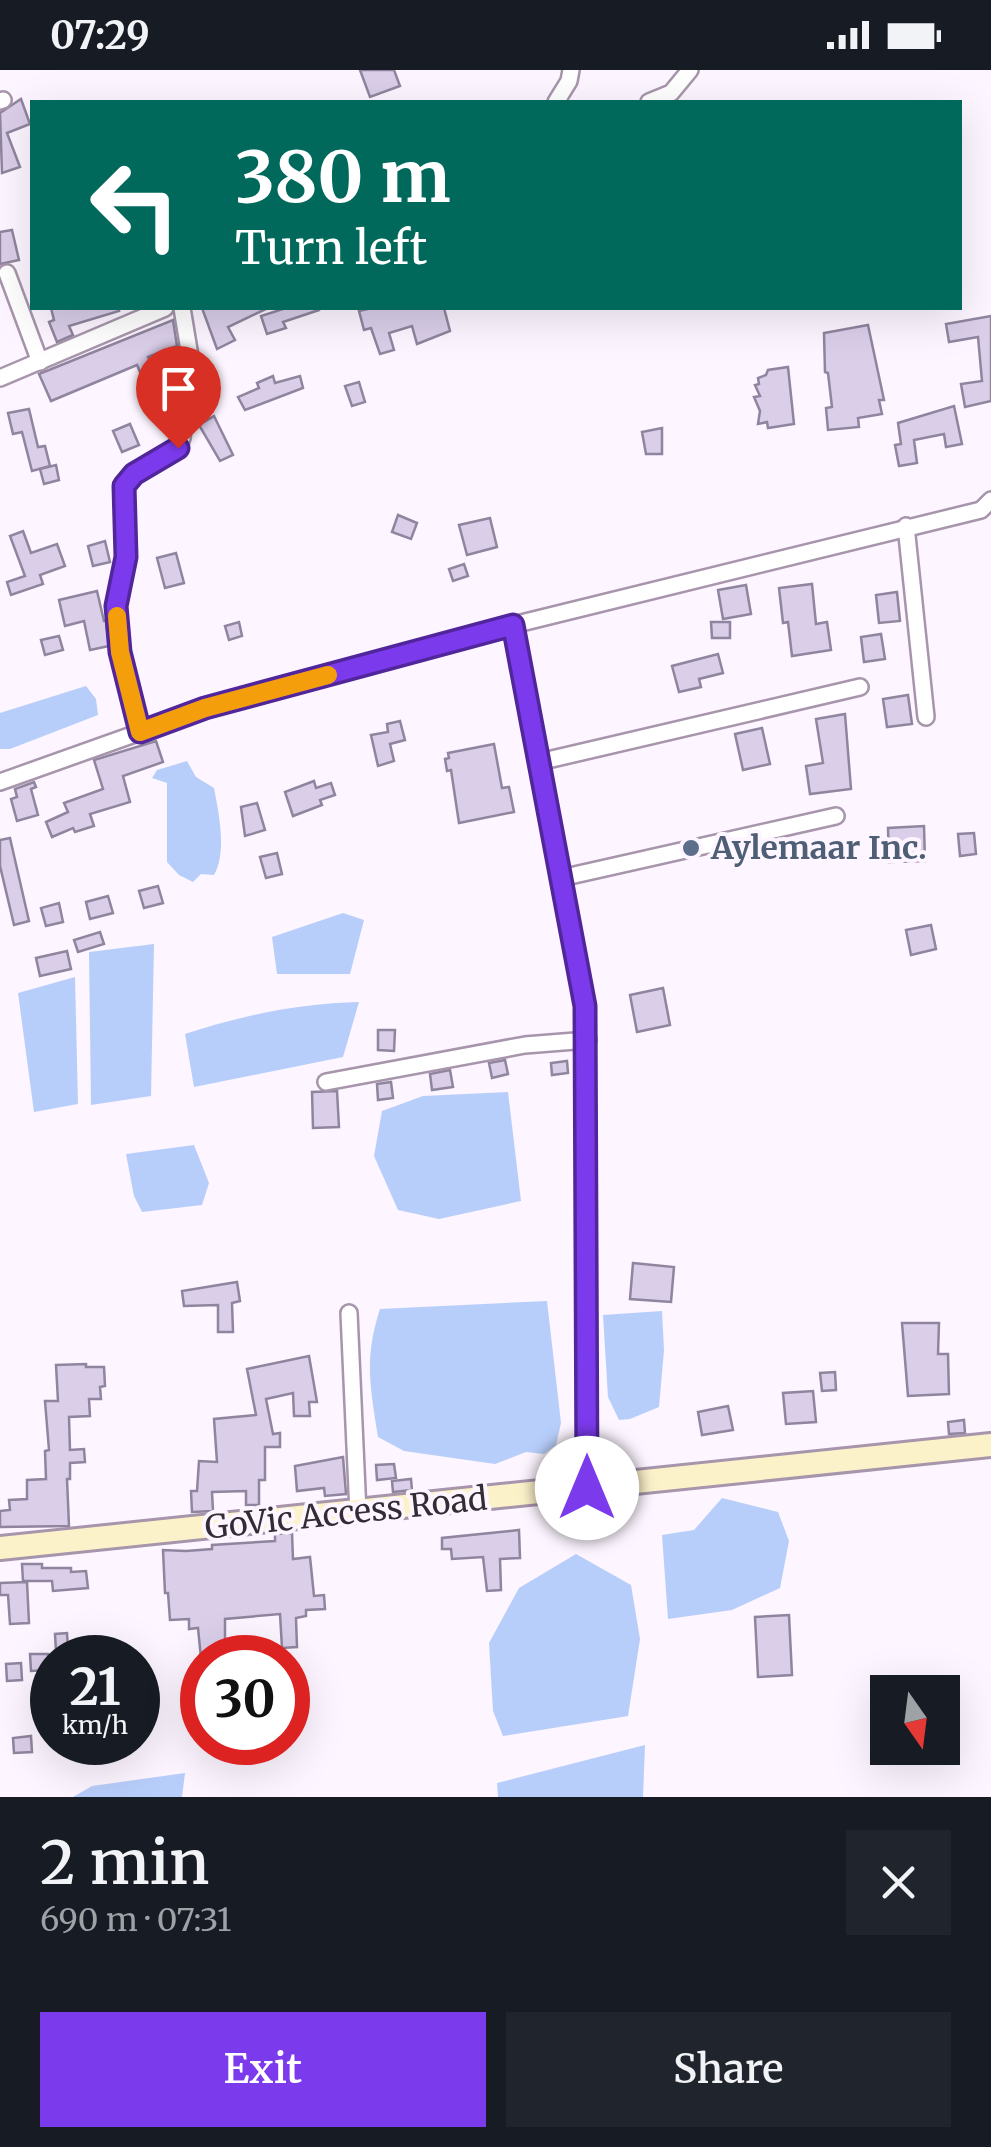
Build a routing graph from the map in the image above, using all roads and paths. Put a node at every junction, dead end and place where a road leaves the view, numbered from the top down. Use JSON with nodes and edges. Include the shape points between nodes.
{"nodes":[{"id":1,"x":571,"y":70,"type":"edge"},
{"id":2,"x":690,"y":70,"type":"edge"},
{"id":3,"x":557,"y":100,"type":"edge"},
{"id":4,"x":654,"y":100,"type":"edge"},
{"id":5,"x":7,"y":273,"type":"dead end"},
{"id":6,"x":160,"y":310,"type":"edge"},
{"id":7,"x":182,"y":310,"type":"edge"},
{"id":8,"x":40,"y":362,"type":"junction"},
{"id":9,"x":0,"y":378,"type":"edge"},
{"id":10,"x":991,"y":500,"type":"edge"},
{"id":11,"x":906,"y":526,"type":"junction"},
{"id":12,"x":513,"y":625,"type":"junction"},
{"id":13,"x":860,"y":687,"type":"dead end"},
{"id":14,"x":926,"y":717,"type":"dead end"},
{"id":15,"x":140,"y":732,"type":"junction"},
{"id":16,"x":539,"y":762,"type":"junction"},
{"id":17,"x":0,"y":782,"type":"edge"},
{"id":18,"x":836,"y":816,"type":"dead end"},
{"id":19,"x":561,"y":878,"type":"junction"},
{"id":20,"x":588,"y":1040,"type":"junction"},
{"id":21,"x":326,"y":1082,"type":"dead end"},
{"id":22,"x":349,"y":1313,"type":"dead end"},
{"id":23,"x":991,"y":1445,"type":"edge"},
{"id":24,"x":587,"y":1488,"type":"junction"},
{"id":25,"x":358,"y":1513,"type":"junction"},
{"id":26,"x":0,"y":1548,"type":"edge"}],
"edges":[{"from":1,"to":3,"type":"street"},
{"from":2,"to":4,"type":"street","via":[[671,94]]},
{"from":5,"to":8,"type":"street"},
{"from":6,"to":8,"type":"street"},
{"from":7,"to":15,"type":"street","via":[[191,362],[182,438],[178,448],[124,486],[126,557],[116,606]]},
{"from":8,"to":9,"type":"street"},
{"from":10,"to":11,"type":"street","via":[[980,510]]},
{"from":11,"to":12,"type":"street"},
{"from":11,"to":14,"type":"street"},
{"from":12,"to":15,"type":"street","via":[[205,708]]},
{"from":12,"to":16,"type":"street"},
{"from":13,"to":16,"type":"street"},
{"from":15,"to":17,"type":"street"},
{"from":16,"to":19,"type":"street"},
{"from":18,"to":19,"type":"street"},
{"from":19,"to":20,"type":"street"},
{"from":20,"to":21,"type":"street","via":[[525,1045]]},
{"from":20,"to":24,"type":"street"},
{"from":22,"to":25,"type":"street"},
{"from":23,"to":24,"type":"main road","name":"GoVic Access Road"},
{"from":24,"to":25,"type":"main road","name":"GoVic Access Road"},
{"from":25,"to":26,"type":"main road","name":"GoVic Access Road"}]}
